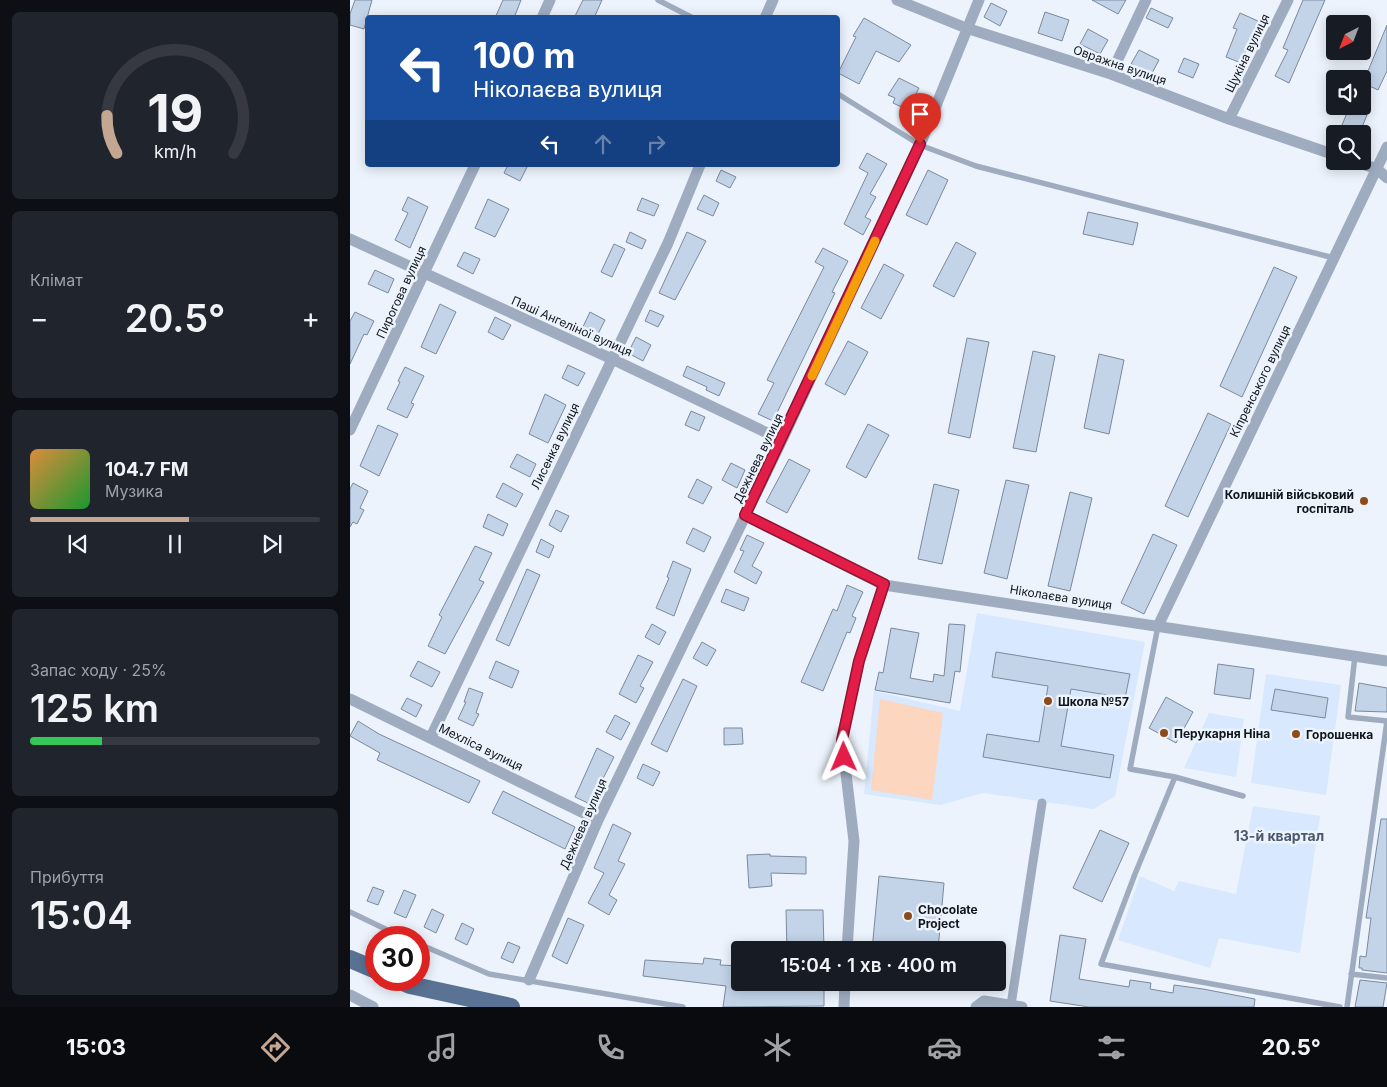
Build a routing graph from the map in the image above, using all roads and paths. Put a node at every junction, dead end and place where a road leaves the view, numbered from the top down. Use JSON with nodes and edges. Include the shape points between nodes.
{"nodes":[{"id":1,"x":550,"y":0,"type":"edge"},
{"id":2,"x":658,"y":0,"type":"edge"},
{"id":3,"x":774,"y":0,"type":"edge"},
{"id":4,"x":897,"y":0,"type":"edge"},
{"id":5,"x":979,"y":0,"type":"edge"},
{"id":6,"x":1146,"y":0,"type":"edge"},
{"id":7,"x":1288,"y":0,"type":"edge"},
{"id":8,"x":543,"y":15,"type":"edge"},
{"id":9,"x":687,"y":15,"type":"edge"},
{"id":10,"x":766,"y":15,"type":"edge"},
{"id":11,"x":966,"y":28,"type":"junction"},
{"id":12,"x":1111,"y":74,"type":"junction"},
{"id":13,"x":840,"y":95,"type":"edge"},
{"id":14,"x":1229,"y":119,"type":"junction"},
{"id":15,"x":920,"y":144,"type":"junction"},
{"id":16,"x":1387,"y":147,"type":"edge"},
{"id":17,"x":1326,"y":152,"type":"edge"},
{"id":18,"x":474,"y":167,"type":"edge"},
{"id":19,"x":699,"y":167,"type":"edge"},
{"id":20,"x":1371,"y":167,"type":"edge"},
{"id":21,"x":1377,"y":169,"type":"junction"},
{"id":22,"x":1387,"y":178,"type":"edge"},
{"id":23,"x":350,"y":239,"type":"edge"},
{"id":24,"x":1334,"y":258,"type":"junction"},
{"id":25,"x":425,"y":275,"type":"junction"},
{"id":26,"x":612,"y":359,"type":"junction"},
{"id":27,"x":350,"y":430,"type":"edge"},
{"id":28,"x":782,"y":440,"type":"junction"},
{"id":29,"x":745,"y":515,"type":"junction"},
{"id":30,"x":884,"y":584,"type":"junction"},
{"id":31,"x":1158,"y":626,"type":"junction"},
{"id":32,"x":1355,"y":656,"type":"junction"},
{"id":33,"x":1387,"y":661,"type":"edge"},
{"id":34,"x":350,"y":699,"type":"edge"},
{"id":35,"x":431,"y":738,"type":"junction"},
{"id":36,"x":1175,"y":777,"type":"junction"},
{"id":37,"x":1243,"y":796,"type":"dead end"},
{"id":38,"x":1042,"y":803,"type":"dead end"},
{"id":39,"x":598,"y":820,"type":"junction"},
{"id":40,"x":350,"y":912,"type":"edge"},
{"id":41,"x":379,"y":926,"type":"edge"},
{"id":42,"x":848,"y":941,"type":"edge"},
{"id":43,"x":430,"y":949,"type":"edge"},
{"id":44,"x":350,"y":959,"type":"edge"},
{"id":45,"x":365,"y":965,"type":"edge"},
{"id":46,"x":1352,"y":974,"type":"junction"},
{"id":47,"x":1387,"y":978,"type":"edge"},
{"id":48,"x":529,"y":980,"type":"junction"},
{"id":49,"x":430,"y":989,"type":"edge"},
{"id":50,"x":845,"y":991,"type":"edge"},
{"id":51,"x":350,"y":995,"type":"edge"},
{"id":52,"x":1016,"y":1006,"type":"edge"},
{"id":53,"x":373,"y":1007,"type":"edge"},
{"id":54,"x":511,"y":1007,"type":"edge"},
{"id":55,"x":683,"y":1007,"type":"edge"},
{"id":56,"x":844,"y":1007,"type":"edge"},
{"id":57,"x":976,"y":1007,"type":"edge"},
{"id":58,"x":1340,"y":1007,"type":"edge"},
{"id":59,"x":1347,"y":1007,"type":"edge"}],
"edges":[{"from":1,"to":8,"type":"street"},
{"from":2,"to":9,"type":"lane"},
{"from":3,"to":10,"type":"street"},
{"from":4,"to":11,"type":"street","name":"Овражна вулиця"},
{"from":5,"to":11,"type":"street","name":"Дежнева вулиця"},
{"from":6,"to":12,"type":"street"},
{"from":7,"to":14,"type":"street","name":"Щукіна вулиця"},
{"from":11,"to":12,"type":"street","name":"Овражна вулиця"},
{"from":11,"to":15,"type":"street","name":"Дежнева вулиця"},
{"from":12,"to":14,"type":"street","name":"Овражна вулиця"},
{"from":13,"to":15,"type":"lane"},
{"from":14,"to":17,"type":"street","name":"Овражна вулиця"},
{"from":15,"to":24,"type":"lane","via":[[976,166]]},
{"from":15,"to":28,"type":"street","name":"Дежнева вулиця"},
{"from":16,"to":21,"type":"street","name":"Кіпренського вулиця"},
{"from":18,"to":25,"type":"street","name":"Пирогова вулиця"},
{"from":19,"to":26,"type":"street","name":"Лисенка вулиця","via":[[668,243]]},
{"from":20,"to":21,"type":"street"},
{"from":21,"to":22,"type":"street"},
{"from":21,"to":24,"type":"street","name":"Кіпренського вулиця"},
{"from":23,"to":25,"type":"street","name":"Паші Ангеліної вулиця"},
{"from":24,"to":31,"type":"street","name":"Кіпренського вулиця"},
{"from":25,"to":26,"type":"street","name":"Паші Ангеліної вулиця"},
{"from":25,"to":27,"type":"street","name":"Пирогова вулиця"},
{"from":26,"to":28,"type":"street","name":"Паші Ангеліної вулиця"},
{"from":26,"to":35,"type":"street","name":"Лисенка вулиця"},
{"from":28,"to":29,"type":"street","name":"Дежнева вулиця"},
{"from":29,"to":30,"type":"street","name":"Ніколаєва вулиця"},
{"from":29,"to":39,"type":"street","name":"Дежнева вулиця"},
{"from":30,"to":31,"type":"street","name":"Ніколаєва вулиця"},
{"from":30,"to":42,"type":"street","via":[[859,661],[842,740],[854,841]]},
{"from":31,"to":32,"type":"street","name":"Ніколаєва вулиця"},
{"from":31,"to":36,"type":"lane","via":[[1130,769]]},
{"from":32,"to":33,"type":"street","name":"Ніколаєва вулиця"},
{"from":32,"to":46,"type":"lane","via":[[1348,717],[1387,721]]},
{"from":34,"to":35,"type":"street","name":"Мехліса вулиця"},
{"from":35,"to":39,"type":"street","name":"Мехліса вулиця"},
{"from":36,"to":37,"type":"lane"},
{"from":36,"to":58,"type":"lane","via":[[1101,964]]},
{"from":38,"to":52,"type":"street"},
{"from":39,"to":48,"type":"street","name":"Дежнева вулиця"},
{"from":40,"to":41,"type":"lane"},
{"from":43,"to":48,"type":"lane","via":[[490,974]]},
{"from":44,"to":45,"type":"main road"},
{"from":46,"to":47,"type":"lane"},
{"from":46,"to":59,"type":"lane"},
{"from":48,"to":55,"type":"lane"},
{"from":49,"to":54,"type":"main road"},
{"from":50,"to":56,"type":"street"},
{"from":51,"to":53,"type":"street"},
{"from":52,"to":57,"type":"street","via":[[984,1001]]}]}
